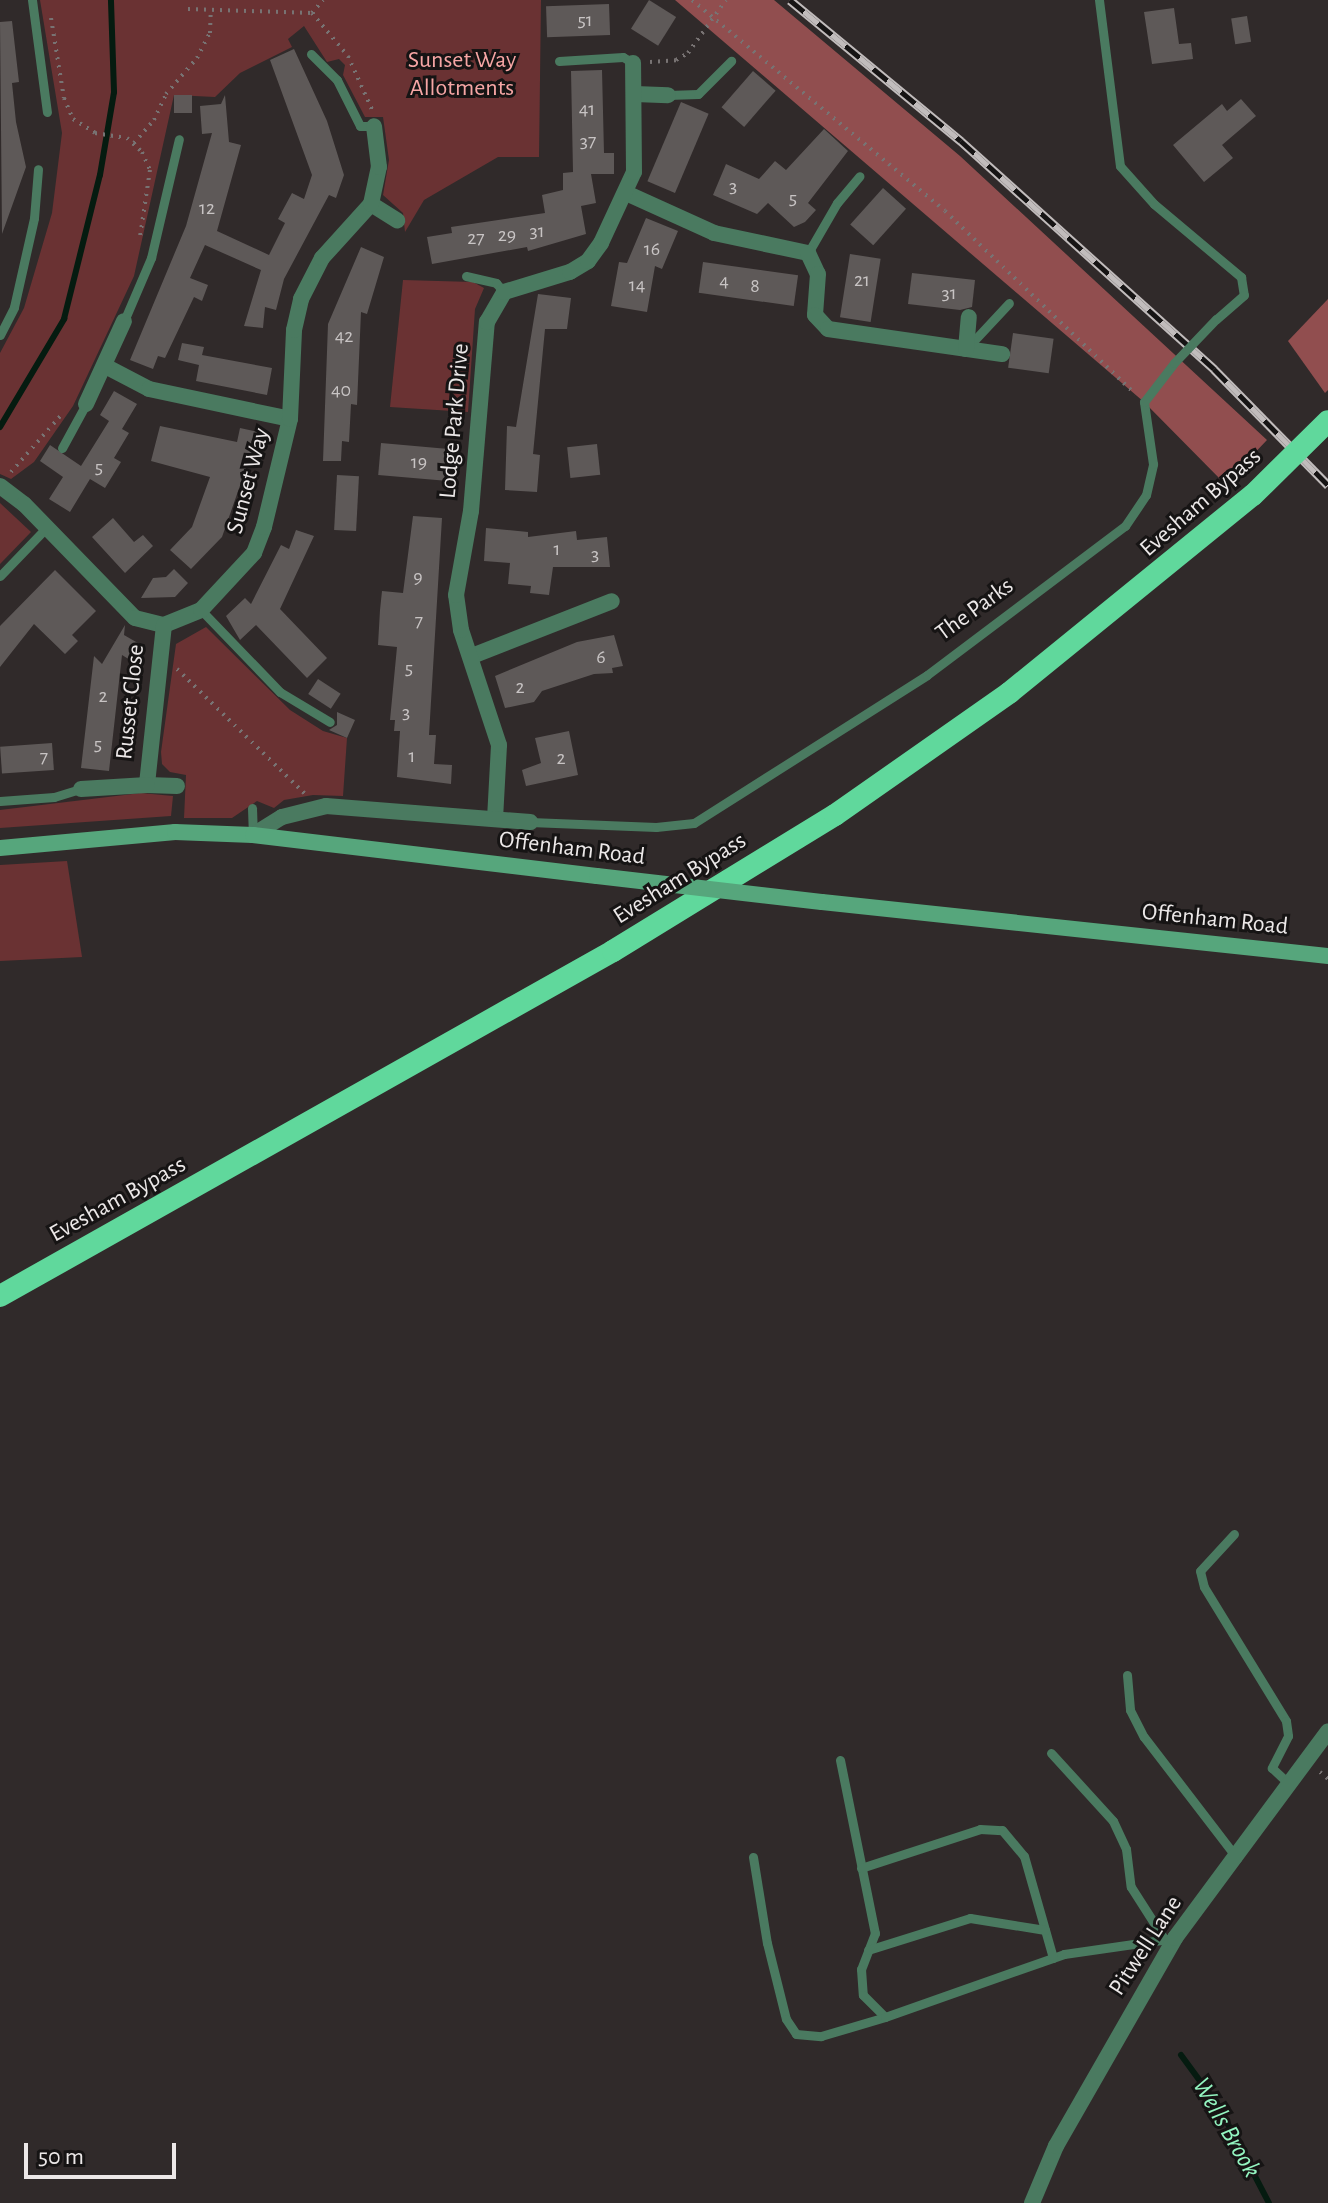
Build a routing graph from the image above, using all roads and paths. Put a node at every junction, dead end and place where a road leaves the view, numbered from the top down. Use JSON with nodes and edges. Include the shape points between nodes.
{"nodes":[{"id":1,"x":32,"y":0,"type":"edge"},
{"id":2,"x":323,"y":0,"type":"edge"},
{"id":3,"x":692,"y":0,"type":"edge"},
{"id":4,"x":726,"y":0,"type":"edge"},
{"id":5,"x":1099,"y":0,"type":"edge"},
{"id":6,"x":188,"y":9,"type":"dead end"},
{"id":7,"x":211,"y":10,"type":"junction"},
{"id":8,"x":312,"y":13,"type":"junction"},
{"id":9,"x":50,"y":15,"type":"dead end"},
{"id":10,"x":713,"y":16,"type":"junction"},
{"id":11,"x":311,"y":54,"type":"dead end"},
{"id":12,"x":559,"y":61,"type":"dead end"},
{"id":13,"x":731,"y":61,"type":"dead end"},
{"id":14,"x":633,"y":63,"type":"junction"},
{"id":15,"x":339,"y":65,"type":"dead end"},
{"id":16,"x":332,"y":74,"type":"junction"},
{"id":17,"x":635,"y":94,"type":"junction"},
{"id":18,"x":668,"y":95,"type":"joint"},
{"id":19,"x":47,"y":112,"type":"dead end"},
{"id":20,"x":374,"y":126,"type":"junction"},
{"id":21,"x":179,"y":139,"type":"dead end"},
{"id":22,"x":134,"y":143,"type":"junction"},
{"id":23,"x":38,"y":169,"type":"dead end"},
{"id":24,"x":860,"y":176,"type":"dead end"},
{"id":25,"x":626,"y":193,"type":"junction"},
{"id":26,"x":371,"y":204,"type":"junction"},
{"id":27,"x":397,"y":220,"type":"dead end"},
{"id":28,"x":139,"y":244,"type":"dead end"},
{"id":29,"x":808,"y":253,"type":"junction"},
{"id":30,"x":466,"y":276,"type":"dead end"},
{"id":31,"x":504,"y":292,"type":"junction"},
{"id":32,"x":1009,"y":303,"type":"dead end"},
{"id":33,"x":969,"y":317,"type":"dead end"},
{"id":34,"x":124,"y":321,"type":"joint"},
{"id":35,"x":0,"y":335,"type":"edge"},
{"id":36,"x":966,"y":349,"type":"junction"},
{"id":37,"x":1002,"y":354,"type":"dead end"},
{"id":38,"x":107,"y":367,"type":"junction"},
{"id":39,"x":1144,"y":402,"type":"junction"},
{"id":40,"x":86,"y":404,"type":"junction"},
{"id":41,"x":290,"y":419,"type":"junction"},
{"id":42,"x":1328,"y":421,"type":"edge"},
{"id":43,"x":62,"y":448,"type":"dead end"},
{"id":44,"x":0,"y":484,"type":"edge"},
{"id":45,"x":46,"y":528,"type":"junction"},
{"id":46,"x":0,"y":576,"type":"edge"},
{"id":47,"x":612,"y":601,"type":"dead end"},
{"id":48,"x":201,"y":610,"type":"junction"},
{"id":49,"x":164,"y":625,"type":"junction"},
{"id":50,"x":161,"y":653,"type":"junction"},
{"id":51,"x":472,"y":656,"type":"junction"},
{"id":52,"x":330,"y":722,"type":"dead end"},
{"id":53,"x":147,"y":785,"type":"junction"},
{"id":54,"x":177,"y":786,"type":"dead end"},
{"id":55,"x":81,"y":789,"type":"joint"},
{"id":56,"x":0,"y":801,"type":"edge"},
{"id":57,"x":252,"y":808,"type":"dead end"},
{"id":58,"x":319,"y":808,"type":"junction"},
{"id":59,"x":495,"y":819,"type":"junction"},
{"id":60,"x":530,"y":822,"type":"joint"},
{"id":61,"x":253,"y":835,"type":"junction"},
{"id":62,"x":0,"y":848,"type":"edge"},
{"id":63,"x":1328,"y":956,"type":"edge"},
{"id":64,"x":0,"y":1296,"type":"edge"},
{"id":65,"x":1234,"y":1534,"type":"dead end"},
{"id":66,"x":1127,"y":1675,"type":"dead end"},
{"id":67,"x":1328,"y":1731,"type":"edge"},
{"id":68,"x":1051,"y":1753,"type":"dead end"},
{"id":69,"x":840,"y":1760,"type":"dead end"},
{"id":70,"x":1289,"y":1784,"type":"junction"},
{"id":71,"x":753,"y":1857,"type":"dead end"},
{"id":72,"x":1237,"y":1858,"type":"junction"},
{"id":73,"x":861,"y":1868,"type":"junction"},
{"id":74,"x":1045,"y":1930,"type":"junction"},
{"id":75,"x":1169,"y":1938,"type":"junction"},
{"id":76,"x":868,"y":1950,"type":"junction"},
{"id":77,"x":1053,"y":1958,"type":"junction"},
{"id":78,"x":885,"y":2017,"type":"junction"},
{"id":79,"x":1032,"y":2203,"type":"edge"}],
"edges":[{"from":1,"to":19,"type":"lane"},
{"from":2,"to":8,"type":"path"},
{"from":3,"to":10,"type":"path"},
{"from":4,"to":10,"type":"path"},
{"from":5,"to":39,"type":"lane","bridge":true,"via":[[1120,166],[1154,204],[1241,277],[1244,295],[1174,363]]},
{"from":6,"to":7,"type":"path"},
{"from":7,"to":8,"type":"path"},
{"from":7,"to":22,"type":"path","via":[[210,33],[197,58]]},
{"from":8,"to":20,"type":"path","via":[[360,76],[372,102]]},
{"from":9,"to":22,"type":"path","via":[[64,98],[73,119]]},
{"from":10,"to":14,"type":"path","via":[[688,53],[676,60]]},
{"from":10,"to":39,"type":"path","via":[[945,211]]},
{"from":11,"to":16,"type":"lane"},
{"from":12,"to":14,"type":"lane","via":[[623,57]]},
{"from":13,"to":18,"type":"lane","via":[[698,94]]},
{"from":14,"to":17,"type":"street"},
{"from":15,"to":16,"type":"lane"},
{"from":16,"to":20,"type":"lane","via":[[360,126]]},
{"from":17,"to":18,"type":"street"},
{"from":17,"to":25,"type":"street","via":[[634,172]]},
{"from":20,"to":26,"type":"street","via":[[379,167]]},
{"from":21,"to":34,"type":"lane","via":[[151,258]]},
{"from":22,"to":28,"type":"path","via":[[150,170]]},
{"from":23,"to":35,"type":"lane","via":[[34,218],[14,307]]},
{"from":24,"to":29,"type":"lane"},
{"from":25,"to":29,"type":"street","via":[[714,233]]},
{"from":25,"to":31,"type":"street","via":[[588,261]]},
{"from":26,"to":27,"type":"street"},
{"from":26,"to":41,"type":"street","name":"Sunset Way","via":[[322,258],[301,299],[294,330]]},
{"from":29,"to":36,"type":"street","via":[[818,274],[815,315],[828,329]]},
{"from":30,"to":31,"type":"lane","via":[[496,283]]},
{"from":31,"to":51,"type":"street","name":"Lodge Park Drive","via":[[487,322],[471,511],[456,595]]},
{"from":32,"to":36,"type":"lane"},
{"from":33,"to":36,"type":"street"},
{"from":34,"to":38,"type":"street"},
{"from":36,"to":37,"type":"street"},
{"from":38,"to":40,"type":"street"},
{"from":38,"to":41,"type":"street","via":[[149,389]]},
{"from":39,"to":60,"type":"lane","name":"The Parks","via":[[1153,464],[1146,495],[1125,526],[927,675],[694,823],[656,827]]},
{"from":40,"to":43,"type":"lane"},
{"from":40,"to":44,"type":"path","via":[[75,399]]},
{"from":41,"to":48,"type":"street","name":"Sunset Way","via":[[278,481],[254,553]]},
{"from":42,"to":64,"type":"highway","name":"Evesham Bypass","bridge":true,"via":[[1253,495],[1009,693],[835,815],[613,951]]},
{"from":44,"to":45,"type":"street"},
{"from":45,"to":46,"type":"lane"},
{"from":45,"to":49,"type":"street","via":[[117,604],[135,618]]},
{"from":47,"to":51,"type":"street"},
{"from":48,"to":49,"type":"street","name":"Sunset Way"},
{"from":48,"to":52,"type":"lane","via":[[280,692]]},
{"from":49,"to":50,"type":"street","name":"Russet Close"},
{"from":50,"to":53,"type":"street","name":"Russet Close"},
{"from":50,"to":58,"type":"path"},
{"from":51,"to":59,"type":"street","name":"Lodge Park Drive","via":[[499,745]]},
{"from":53,"to":54,"type":"street","name":"Russet Close"},
{"from":53,"to":55,"type":"street","name":"Russet Close"},
{"from":55,"to":56,"type":"lane"},
{"from":57,"to":61,"type":"lane"},
{"from":58,"to":59,"type":"street","name":"The Parks"},
{"from":58,"to":61,"type":"street","name":"The Parks","via":[[282,817]]},
{"from":59,"to":60,"type":"street","name":"The Parks"},
{"from":61,"to":62,"type":"main road","name":"Offenham Road","via":[[175,832]]},
{"from":61,"to":63,"type":"main road","name":"Offenham Road","bridge":true},
{"from":65,"to":70,"type":"lane","via":[[1200,1571],[1204,1587],[1286,1721],[1288,1736],[1272,1768]]},
{"from":66,"to":72,"type":"lane","via":[[1130,1710],[1144,1737]]},
{"from":67,"to":70,"type":"street","name":"Pitwell Lane"},
{"from":68,"to":75,"type":"lane","via":[[1113,1821],[1126,1849],[1131,1887]]},
{"from":69,"to":73,"type":"lane"},
{"from":70,"to":72,"type":"street","name":"Pitwell Lane"},
{"from":71,"to":78,"type":"lane","via":[[767,1943],[786,2019],[796,2034],[821,2036]]},
{"from":72,"to":75,"type":"street","name":"Pitwell Lane"},
{"from":73,"to":74,"type":"lane","via":[[980,1829],[1002,1830],[1024,1856]]},
{"from":73,"to":76,"type":"lane","via":[[875,1933]]},
{"from":74,"to":76,"type":"lane","via":[[970,1918]]},
{"from":74,"to":77,"type":"lane"},
{"from":75,"to":77,"type":"lane"},
{"from":75,"to":79,"type":"street","name":"Pitwell Lane","via":[[1056,2146]]},
{"from":76,"to":78,"type":"lane","via":[[861,1969],[863,1995]]},
{"from":77,"to":78,"type":"lane"}]}
